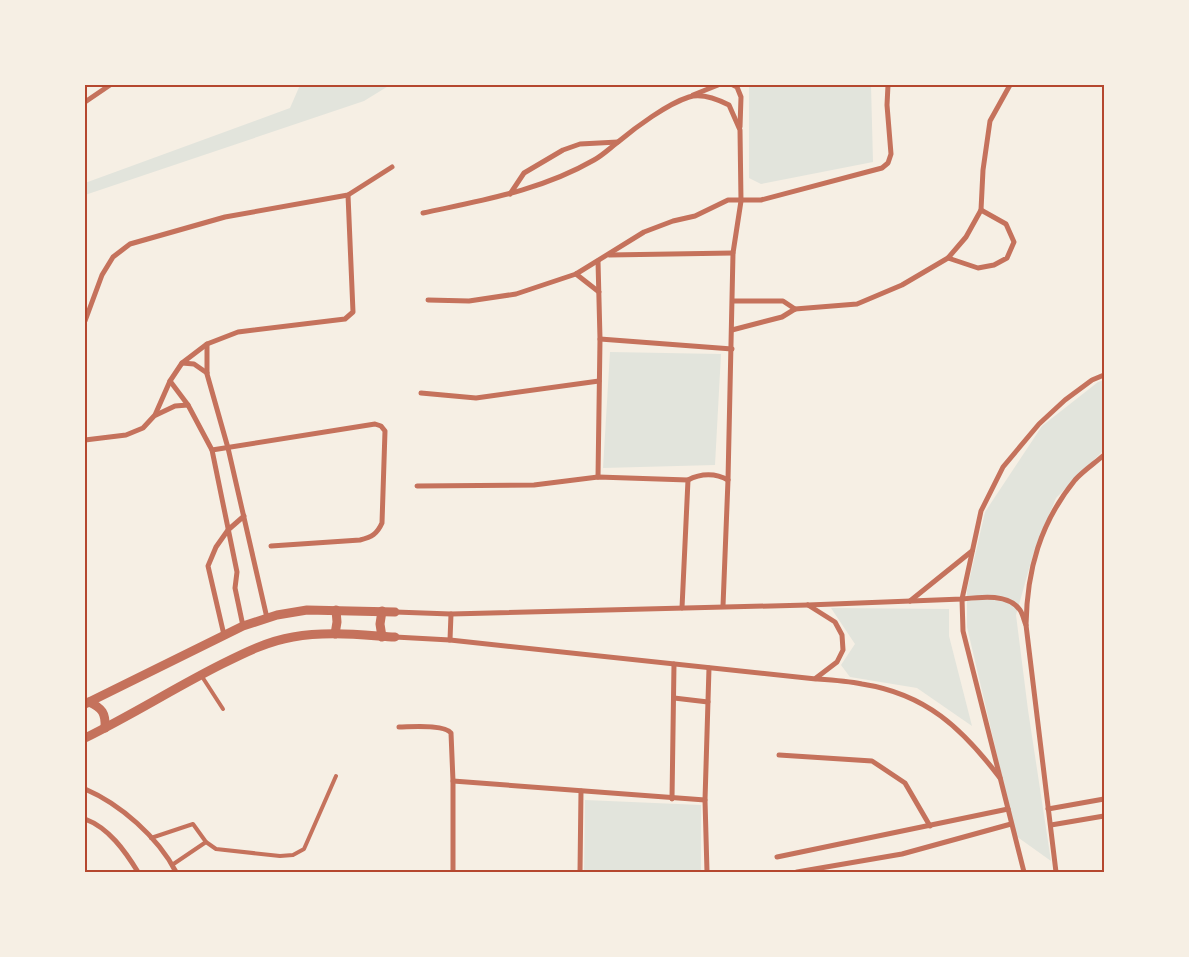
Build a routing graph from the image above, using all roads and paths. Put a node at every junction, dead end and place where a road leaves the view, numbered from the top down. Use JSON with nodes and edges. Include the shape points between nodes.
{"nodes":[{"id":1,"x":110,"y":85,"type":"edge"},
{"id":2,"x":718,"y":85,"type":"edge"},
{"id":3,"x":888,"y":85,"type":"edge"},
{"id":4,"x":1010,"y":85,"type":"edge"},
{"id":5,"x":735,"y":86,"type":"edge"},
{"id":6,"x":690,"y":96,"type":"junction"},
{"id":7,"x":85,"y":102,"type":"edge"},
{"id":8,"x":740,"y":130,"type":"junction"},
{"id":9,"x":618,"y":142,"type":"junction"},
{"id":10,"x":392,"y":167,"type":"dead end"},
{"id":11,"x":348,"y":194,"type":"junction"},
{"id":12,"x":510,"y":194,"type":"junction"},
{"id":13,"x":741,"y":201,"type":"junction"},
{"id":14,"x":981,"y":210,"type":"junction"},
{"id":15,"x":423,"y":213,"type":"dead end"},
{"id":16,"x":733,"y":253,"type":"junction"},
{"id":17,"x":607,"y":255,"type":"junction"},
{"id":18,"x":948,"y":258,"type":"junction"},
{"id":19,"x":598,"y":261,"type":"junction"},
{"id":20,"x":576,"y":274,"type":"junction"},
{"id":21,"x":599,"y":292,"type":"junction"},
{"id":22,"x":428,"y":300,"type":"dead end"},
{"id":23,"x":733,"y":301,"type":"junction"},
{"id":24,"x":795,"y":309,"type":"junction"},
{"id":25,"x":85,"y":321,"type":"edge"},
{"id":26,"x":732,"y":330,"type":"junction"},
{"id":27,"x":600,"y":339,"type":"junction"},
{"id":28,"x":207,"y":344,"type":"junction"},
{"id":29,"x":732,"y":349,"type":"junction"},
{"id":30,"x":182,"y":363,"type":"junction"},
{"id":31,"x":207,"y":374,"type":"junction"},
{"id":32,"x":1104,"y":375,"type":"edge"},
{"id":33,"x":170,"y":381,"type":"junction"},
{"id":34,"x":598,"y":381,"type":"junction"},
{"id":35,"x":421,"y":393,"type":"dead end"},
{"id":36,"x":188,"y":405,"type":"junction"},
{"id":37,"x":155,"y":415,"type":"junction"},
{"id":38,"x":85,"y":440,"type":"edge"},
{"id":39,"x":228,"y":448,"type":"junction"},
{"id":40,"x":212,"y":450,"type":"junction"},
{"id":41,"x":1104,"y":455,"type":"edge"},
{"id":42,"x":598,"y":476,"type":"junction"},
{"id":43,"x":688,"y":480,"type":"junction"},
{"id":44,"x":728,"y":480,"type":"junction"},
{"id":45,"x":416,"y":486,"type":"dead end"},
{"id":46,"x":244,"y":516,"type":"junction"},
{"id":47,"x":228,"y":530,"type":"junction"},
{"id":48,"x":271,"y":546,"type":"dead end"},
{"id":49,"x":973,"y":550,"type":"junction"},
{"id":50,"x":962,"y":599,"type":"junction"},
{"id":51,"x":910,"y":601,"type":"junction"},
{"id":52,"x":808,"y":605,"type":"junction"},
{"id":53,"x":723,"y":606,"type":"junction"},
{"id":54,"x":682,"y":608,"type":"junction"},
{"id":55,"x":336,"y":610,"type":"junction"},
{"id":56,"x":382,"y":612,"type":"junction"},
{"id":57,"x":395,"y":612,"type":"joint"},
{"id":58,"x":451,"y":614,"type":"junction"},
{"id":59,"x":267,"y":618,"type":"junction"},
{"id":60,"x":243,"y":626,"type":"junction"},
{"id":61,"x":1026,"y":626,"type":"junction"},
{"id":62,"x":335,"y":634,"type":"junction"},
{"id":63,"x":224,"y":636,"type":"junction"},
{"id":64,"x":382,"y":637,"type":"junction"},
{"id":65,"x":395,"y":637,"type":"joint"},
{"id":66,"x":450,"y":640,"type":"junction"},
{"id":67,"x":674,"y":664,"type":"junction"},
{"id":68,"x":709,"y":668,"type":"junction"},
{"id":69,"x":201,"y":675,"type":"junction"},
{"id":70,"x":816,"y":679,"type":"junction"},
{"id":71,"x":674,"y":698,"type":"junction"},
{"id":72,"x":708,"y":702,"type":"junction"},
{"id":73,"x":87,"y":703,"type":"edge"},
{"id":74,"x":223,"y":709,"type":"dead end"},
{"id":75,"x":399,"y":727,"type":"dead end"},
{"id":76,"x":105,"y":728,"type":"junction"},
{"id":77,"x":85,"y":738,"type":"edge"},
{"id":78,"x":779,"y":755,"type":"dead end"},
{"id":79,"x":336,"y":776,"type":"dead end"},
{"id":80,"x":1000,"y":778,"type":"junction"},
{"id":81,"x":453,"y":781,"type":"junction"},
{"id":82,"x":85,"y":788,"type":"edge"},
{"id":83,"x":581,"y":791,"type":"junction"},
{"id":84,"x":672,"y":799,"type":"junction"},
{"id":85,"x":705,"y":800,"type":"junction"},
{"id":86,"x":1104,"y":800,"type":"edge"},
{"id":87,"x":1008,"y":809,"type":"junction"},
{"id":88,"x":1048,"y":809,"type":"junction"},
{"id":89,"x":1104,"y":816,"type":"edge"},
{"id":90,"x":85,"y":819,"type":"edge"},
{"id":91,"x":1012,"y":824,"type":"junction"},
{"id":92,"x":1051,"y":825,"type":"junction"},
{"id":93,"x":930,"y":826,"type":"junction"},
{"id":94,"x":151,"y":838,"type":"junction"},
{"id":95,"x":206,"y":842,"type":"junction"},
{"id":96,"x":777,"y":857,"type":"dead end"},
{"id":97,"x":172,"y":865,"type":"junction"},
{"id":98,"x":138,"y":872,"type":"edge"},
{"id":99,"x":176,"y":872,"type":"edge"},
{"id":100,"x":453,"y":872,"type":"edge"},
{"id":101,"x":580,"y":872,"type":"edge"},
{"id":102,"x":707,"y":872,"type":"edge"},
{"id":103,"x":797,"y":872,"type":"edge"},
{"id":104,"x":1024,"y":872,"type":"edge"},
{"id":105,"x":1056,"y":872,"type":"edge"}],
"edges":[{"from":1,"to":7,"type":"street"},
{"from":2,"to":6,"type":"street"},
{"from":3,"to":13,"type":"street","via":[[891,154],[882,168],[774,197]]},
{"from":4,"to":14,"type":"street","via":[[990,120]]},
{"from":5,"to":8,"type":"street","via":[[741,97]]},
{"from":6,"to":8,"type":"street","via":[[714,97],[729,104]]},
{"from":6,"to":9,"type":"street","via":[[665,108]]},
{"from":8,"to":13,"type":"street"},
{"from":9,"to":12,"type":"street","via":[[591,162],[542,185]]},
{"from":9,"to":12,"type":"street","via":[[580,144],[563,150],[524,173]]},
{"from":10,"to":11,"type":"street"},
{"from":11,"to":25,"type":"street","via":[[225,218],[130,244],[113,256],[102,275]]},
{"from":11,"to":28,"type":"street","via":[[353,312],[350,316],[238,332]]},
{"from":12,"to":15,"type":"street"},
{"from":13,"to":16,"type":"street"},
{"from":13,"to":17,"type":"street","via":[[728,200],[695,216],[644,232]]},
{"from":14,"to":18,"type":"street","via":[[966,237]]},
{"from":14,"to":18,"type":"street","via":[[1006,224],[1014,242],[1007,258],[978,268]]},
{"from":16,"to":17,"type":"street"},
{"from":16,"to":23,"type":"street"},
{"from":17,"to":19,"type":"street"},
{"from":18,"to":24,"type":"street","via":[[902,285],[857,304]]},
{"from":19,"to":20,"type":"street"},
{"from":19,"to":21,"type":"street"},
{"from":20,"to":21,"type":"street"},
{"from":20,"to":22,"type":"street","via":[[516,294],[470,301]]},
{"from":21,"to":27,"type":"street"},
{"from":23,"to":24,"type":"street","via":[[783,301]]},
{"from":23,"to":26,"type":"street"},
{"from":24,"to":26,"type":"street","via":[[782,317]]},
{"from":26,"to":29,"type":"street"},
{"from":27,"to":29,"type":"street"},
{"from":27,"to":34,"type":"street"},
{"from":28,"to":30,"type":"street"},
{"from":28,"to":31,"type":"street"},
{"from":29,"to":44,"type":"street"},
{"from":30,"to":31,"type":"street","via":[[194,364]]},
{"from":30,"to":33,"type":"street"},
{"from":31,"to":39,"type":"street"},
{"from":32,"to":49,"type":"street","via":[[1065,400],[1039,424],[1004,467],[981,511]]},
{"from":33,"to":36,"type":"street"},
{"from":33,"to":37,"type":"street"},
{"from":34,"to":35,"type":"street","via":[[476,398]]},
{"from":34,"to":42,"type":"street"},
{"from":36,"to":37,"type":"street","via":[[175,406]]},
{"from":36,"to":40,"type":"street"},
{"from":37,"to":38,"type":"street","via":[[143,428],[126,435]]},
{"from":39,"to":40,"type":"street"},
{"from":39,"to":46,"type":"street"},
{"from":39,"to":48,"type":"street","via":[[375,424],[386,431],[382,523],[378,532],[360,540]]},
{"from":40,"to":47,"type":"street"},
{"from":41,"to":61,"type":"street","via":[[1076,478],[1053,511],[1032,564]]},
{"from":42,"to":43,"type":"street"},
{"from":42,"to":45,"type":"street","via":[[534,485]]},
{"from":43,"to":44,"type":"street","via":[[712,474]]},
{"from":43,"to":54,"type":"street"},
{"from":44,"to":53,"type":"street"},
{"from":46,"to":47,"type":"street"},
{"from":46,"to":59,"type":"street"},
{"from":47,"to":60,"type":"street"},
{"from":47,"to":63,"type":"street","via":[[208,566]]},
{"from":49,"to":50,"type":"street"},
{"from":49,"to":51,"type":"street"},
{"from":50,"to":51,"type":"street"},
{"from":50,"to":61,"type":"street","via":[[985,597],[1005,600],[1020,609]]},
{"from":50,"to":80,"type":"street","via":[[963,631]]},
{"from":51,"to":52,"type":"street"},
{"from":52,"to":53,"type":"street"},
{"from":52,"to":70,"type":"street","via":[[835,622],[842,635],[843,650],[837,662]]},
{"from":53,"to":54,"type":"street"},
{"from":54,"to":58,"type":"street"},
{"from":55,"to":56,"type":"street"},
{"from":55,"to":59,"type":"street","via":[[307,610]]},
{"from":55,"to":62,"type":"street"},
{"from":56,"to":57,"type":"street"},
{"from":56,"to":64,"type":"street"},
{"from":57,"to":58,"type":"street"},
{"from":58,"to":66,"type":"street"},
{"from":59,"to":60,"type":"street"},
{"from":60,"to":63,"type":"street"},
{"from":61,"to":88,"type":"street"},
{"from":62,"to":64,"type":"street"},
{"from":62,"to":69,"type":"street","via":[[298,636],[269,644]]},
{"from":63,"to":73,"type":"street"},
{"from":64,"to":65,"type":"street"},
{"from":65,"to":66,"type":"street"},
{"from":66,"to":67,"type":"street"},
{"from":67,"to":68,"type":"street"},
{"from":67,"to":71,"type":"street"},
{"from":68,"to":70,"type":"street"},
{"from":68,"to":72,"type":"street"},
{"from":69,"to":74,"type":"lane"},
{"from":69,"to":76,"type":"street"},
{"from":70,"to":80,"type":"street","via":[[876,687],[918,701],[939,713],[964,735]]},
{"from":71,"to":72,"type":"street"},
{"from":71,"to":84,"type":"street"},
{"from":72,"to":85,"type":"street"},
{"from":73,"to":76,"type":"street","via":[[100,707],[105,713]]},
{"from":75,"to":81,"type":"street","via":[[449,730],[453,738]]},
{"from":76,"to":77,"type":"street"},
{"from":78,"to":93,"type":"street","via":[[872,761],[905,783]]},
{"from":79,"to":95,"type":"lane","via":[[304,849],[293,855],[216,849]]},
{"from":80,"to":87,"type":"street"},
{"from":81,"to":83,"type":"street"},
{"from":81,"to":100,"type":"street"},
{"from":82,"to":94,"type":"street","via":[[131,818]]},
{"from":83,"to":84,"type":"street"},
{"from":83,"to":101,"type":"street"},
{"from":84,"to":85,"type":"street"},
{"from":85,"to":102,"type":"street"},
{"from":86,"to":88,"type":"street"},
{"from":87,"to":91,"type":"street"},
{"from":87,"to":93,"type":"street"},
{"from":88,"to":92,"type":"street"},
{"from":89,"to":92,"type":"street"},
{"from":90,"to":98,"type":"street","via":[[112,836]]},
{"from":91,"to":103,"type":"street","via":[[902,854]]},
{"from":91,"to":104,"type":"street"},
{"from":92,"to":105,"type":"street"},
{"from":93,"to":96,"type":"street"},
{"from":94,"to":95,"type":"lane","via":[[194,824]]},
{"from":94,"to":97,"type":"street"},
{"from":95,"to":97,"type":"lane"},
{"from":97,"to":99,"type":"street"}]}
